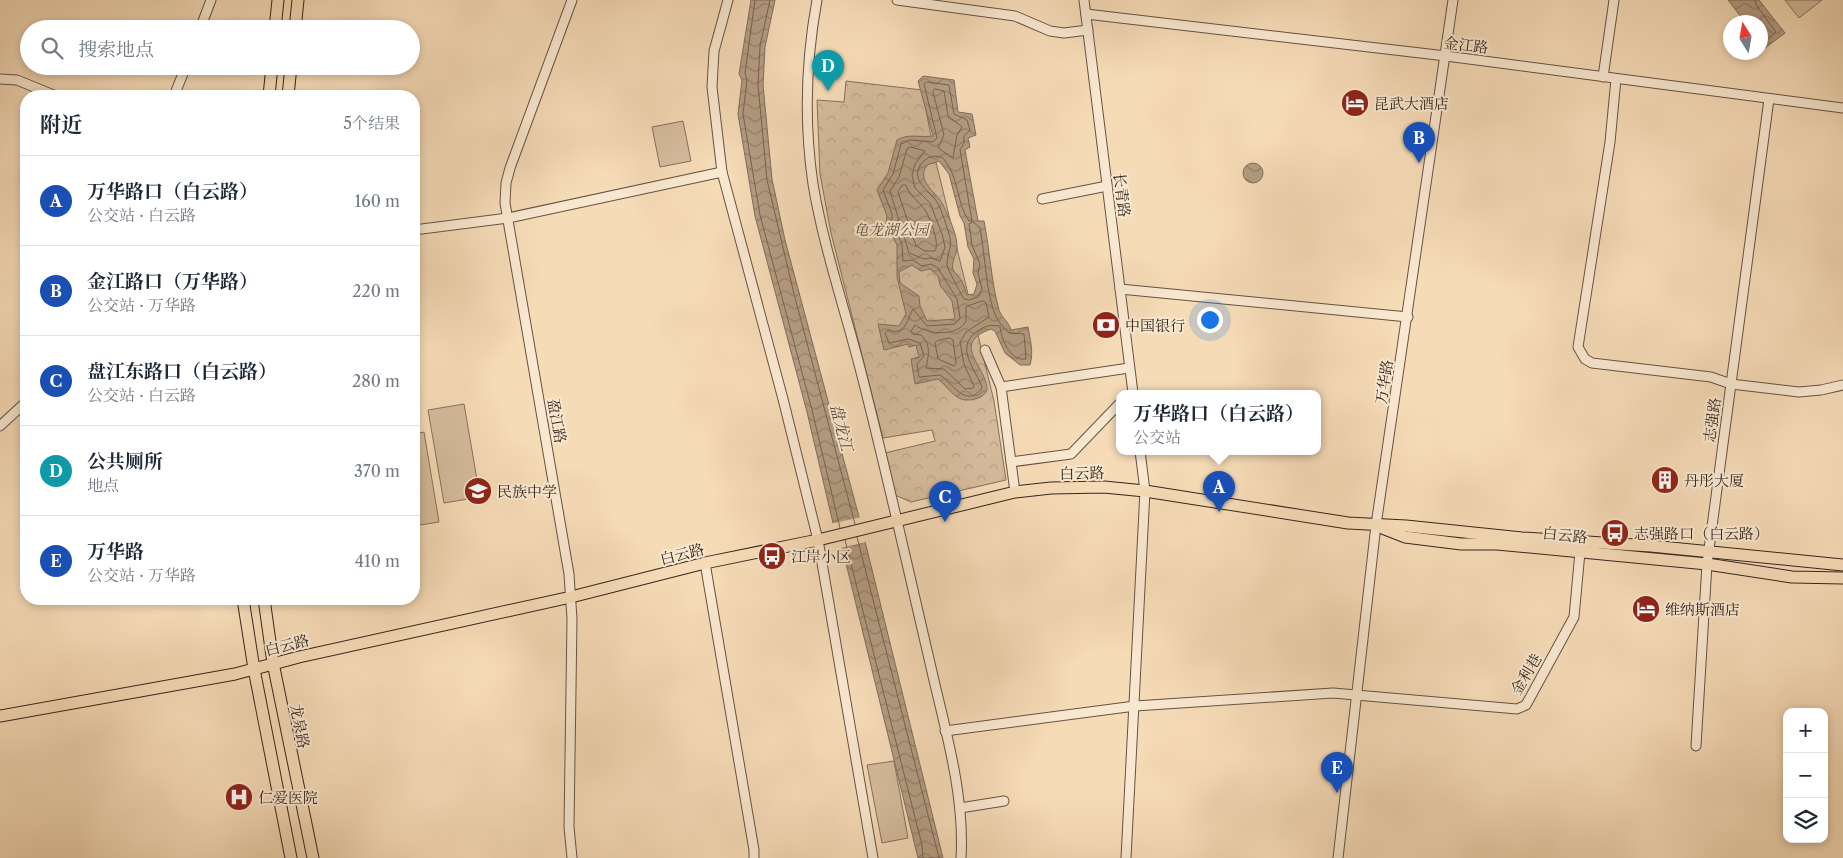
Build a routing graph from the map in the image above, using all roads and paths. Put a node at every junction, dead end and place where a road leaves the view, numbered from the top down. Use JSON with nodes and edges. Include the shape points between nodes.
{"nodes":[{"id":1,"x":211,"y":0,"type":"edge"},
{"id":2,"x":278,"y":0,"type":"edge"},
{"id":3,"x":298,"y":0,"type":"edge"},
{"id":4,"x":572,"y":0,"type":"edge"},
{"id":5,"x":728,"y":0,"type":"edge"},
{"id":6,"x":818,"y":0,"type":"edge"},
{"id":7,"x":897,"y":0,"type":"edge"},
{"id":8,"x":1084,"y":0,"type":"edge"},
{"id":9,"x":1453,"y":0,"type":"edge"},
{"id":10,"x":1614,"y":0,"type":"edge"},
{"id":11,"x":1086,"y":14,"type":"junction"},
{"id":12,"x":203,"y":20,"type":"edge"},
{"id":13,"x":277,"y":20,"type":"edge"},
{"id":14,"x":296,"y":20,"type":"edge"},
{"id":15,"x":1088,"y":30,"type":"junction"},
{"id":16,"x":1446,"y":56,"type":"junction"},
{"id":17,"x":182,"y":75,"type":"edge"},
{"id":18,"x":271,"y":75,"type":"edge"},
{"id":19,"x":290,"y":75,"type":"edge"},
{"id":20,"x":1603,"y":77,"type":"junction"},
{"id":21,"x":0,"y":79,"type":"edge"},
{"id":22,"x":1616,"y":79,"type":"junction"},
{"id":23,"x":41,"y":90,"type":"edge"},
{"id":24,"x":176,"y":90,"type":"edge"},
{"id":25,"x":270,"y":90,"type":"edge"},
{"id":26,"x":289,"y":90,"type":"edge"},
{"id":27,"x":1770,"y":99,"type":"junction"},
{"id":28,"x":1843,"y":108,"type":"edge"},
{"id":29,"x":722,"y":172,"type":"junction"},
{"id":30,"x":1107,"y":186,"type":"junction"},
{"id":31,"x":1042,"y":199,"type":"dead end"},
{"id":32,"x":508,"y":218,"type":"junction"},
{"id":33,"x":420,"y":229,"type":"edge"},
{"id":34,"x":1120,"y":289,"type":"junction"},
{"id":35,"x":1408,"y":317,"type":"junction"},
{"id":36,"x":985,"y":350,"type":"dead end"},
{"id":37,"x":1129,"y":368,"type":"junction"},
{"id":38,"x":1731,"y":384,"type":"junction"},
{"id":39,"x":1843,"y":385,"type":"edge"},
{"id":40,"x":1001,"y":387,"type":"junction"},
{"id":41,"x":1132,"y":390,"type":"edge"},
{"id":42,"x":1116,"y":407,"type":"edge"},
{"id":43,"x":20,"y":408,"type":"edge"},
{"id":44,"x":0,"y":426,"type":"edge"},
{"id":45,"x":1140,"y":455,"type":"edge"},
{"id":46,"x":1011,"y":462,"type":"junction"},
{"id":47,"x":1145,"y":491,"type":"junction"},
{"id":48,"x":1015,"y":492,"type":"junction"},
{"id":49,"x":897,"y":521,"type":"junction"},
{"id":50,"x":1376,"y":525,"type":"junction"},
{"id":51,"x":818,"y":540,"type":"junction"},
{"id":52,"x":1580,"y":552,"type":"junction"},
{"id":53,"x":1709,"y":552,"type":"junction"},
{"id":54,"x":705,"y":563,"type":"junction"},
{"id":55,"x":1707,"y":564,"type":"junction"},
{"id":56,"x":1843,"y":565,"type":"edge"},
{"id":57,"x":1843,"y":578,"type":"edge"},
{"id":58,"x":571,"y":598,"type":"junction"},
{"id":59,"x":244,"y":605,"type":"edge"},
{"id":60,"x":265,"y":605,"type":"edge"},
{"id":61,"x":273,"y":663,"type":"junction"},
{"id":62,"x":254,"y":669,"type":"junction"},
{"id":63,"x":1355,"y":694,"type":"junction"},
{"id":64,"x":1135,"y":706,"type":"junction"},
{"id":65,"x":0,"y":716,"type":"edge"},
{"id":66,"x":945,"y":732,"type":"junction"},
{"id":67,"x":1696,"y":746,"type":"dead end"},
{"id":68,"x":1004,"y":801,"type":"dead end"},
{"id":69,"x":960,"y":808,"type":"junction"},
{"id":70,"x":291,"y":858,"type":"edge"},
{"id":71,"x":314,"y":858,"type":"edge"},
{"id":72,"x":572,"y":858,"type":"edge"},
{"id":73,"x":754,"y":858,"type":"edge"},
{"id":74,"x":873,"y":858,"type":"edge"},
{"id":75,"x":961,"y":858,"type":"edge"},
{"id":76,"x":1126,"y":858,"type":"edge"},
{"id":77,"x":1338,"y":858,"type":"edge"}],
"edges":[{"from":1,"to":12,"type":"street"},
{"from":2,"to":13,"type":"main road"},
{"from":3,"to":14,"type":"main road"},
{"from":4,"to":32,"type":"street","name":"盈江路","via":[[510,168],[506,183]]},
{"from":5,"to":29,"type":"street","via":[[714,51],[712,87]]},
{"from":6,"to":49,"type":"street","via":[[811,34],[808,96],[814,185]]},
{"from":7,"to":15,"type":"street","via":[[1015,16],[1050,31]]},
{"from":8,"to":11,"type":"street","name":"长青路"},
{"from":9,"to":16,"type":"street","name":"万华路"},
{"from":10,"to":20,"type":"street"},
{"from":11,"to":15,"type":"street","name":"长青路"},
{"from":11,"to":16,"type":"street","name":"金江路"},
{"from":15,"to":30,"type":"street","name":"长青路"},
{"from":16,"to":20,"type":"street","name":"金江路"},
{"from":16,"to":35,"type":"street","name":"万华路"},
{"from":17,"to":24,"type":"street"},
{"from":18,"to":25,"type":"main road"},
{"from":19,"to":26,"type":"main road"},
{"from":20,"to":22,"type":"street","name":"金江路"},
{"from":21,"to":23,"type":"street","via":[[17,80]]},
{"from":22,"to":27,"type":"street","name":"金江路"},
{"from":22,"to":38,"type":"street","via":[[1610,142],[1578,347],[1585,359],[1592,363],[1711,377]]},
{"from":27,"to":28,"type":"street","name":"金江路"},
{"from":27,"to":38,"type":"street","name":"志强路"},
{"from":29,"to":32,"type":"street"},
{"from":29,"to":51,"type":"street"},
{"from":30,"to":31,"type":"street"},
{"from":30,"to":34,"type":"street","name":"长青路"},
{"from":32,"to":33,"type":"street"},
{"from":32,"to":58,"type":"street","name":"盈江路"},
{"from":34,"to":35,"type":"street"},
{"from":34,"to":37,"type":"street","name":"长青路"},
{"from":35,"to":50,"type":"street","name":"万华路"},
{"from":36,"to":40,"type":"street"},
{"from":37,"to":40,"type":"street"},
{"from":37,"to":41,"type":"street","name":"长青路"},
{"from":38,"to":39,"type":"street","via":[[1799,392]]},
{"from":38,"to":53,"type":"street","name":"志强路"},
{"from":40,"to":46,"type":"street"},
{"from":42,"to":46,"type":"street","via":[[1071,454]]},
{"from":43,"to":44,"type":"street"},
{"from":45,"to":47,"type":"street"},
{"from":46,"to":48,"type":"street"},
{"from":47,"to":48,"type":"main road","name":"白云路","via":[[1104,487]]},
{"from":47,"to":50,"type":"main road","name":"白云路"},
{"from":47,"to":64,"type":"street"},
{"from":48,"to":49,"type":"main road","name":"白云路"},
{"from":49,"to":51,"type":"main road","name":"白云路"},
{"from":49,"to":66,"type":"street"},
{"from":50,"to":52,"type":"main road","name":"白云路","via":[[1405,538]]},
{"from":50,"to":53,"type":"main road","name":"白云路"},
{"from":50,"to":63,"type":"street","name":"万华路"},
{"from":51,"to":54,"type":"main road","name":"白云路"},
{"from":51,"to":74,"type":"street"},
{"from":52,"to":55,"type":"main road","name":"白云路"},
{"from":52,"to":63,"type":"street","name":"金利巷","via":[[1574,617],[1526,705],[1517,709],[1490,708]]},
{"from":53,"to":55,"type":"street","name":"志强路"},
{"from":53,"to":56,"type":"main road","name":"白云路"},
{"from":54,"to":58,"type":"main road","name":"白云路"},
{"from":54,"to":73,"type":"street"},
{"from":55,"to":57,"type":"main road","name":"白云路","via":[[1792,577]]},
{"from":55,"to":67,"type":"street","name":"志强路"},
{"from":58,"to":61,"type":"main road","name":"白云路"},
{"from":58,"to":72,"type":"street","name":"盈江路","via":[[569,828]]},
{"from":59,"to":62,"type":"main road"},
{"from":60,"to":61,"type":"main road","name":"龙泉路"},
{"from":61,"to":62,"type":"main road","name":"白云路"},
{"from":61,"to":71,"type":"main road","name":"龙泉路"},
{"from":62,"to":65,"type":"main road","name":"白云路"},
{"from":62,"to":70,"type":"main road"},
{"from":63,"to":64,"type":"street"},
{"from":63,"to":77,"type":"street","name":"万华路"},
{"from":64,"to":66,"type":"street"},
{"from":64,"to":76,"type":"street"},
{"from":66,"to":69,"type":"street"},
{"from":68,"to":69,"type":"street"},
{"from":69,"to":75,"type":"street"}]}
